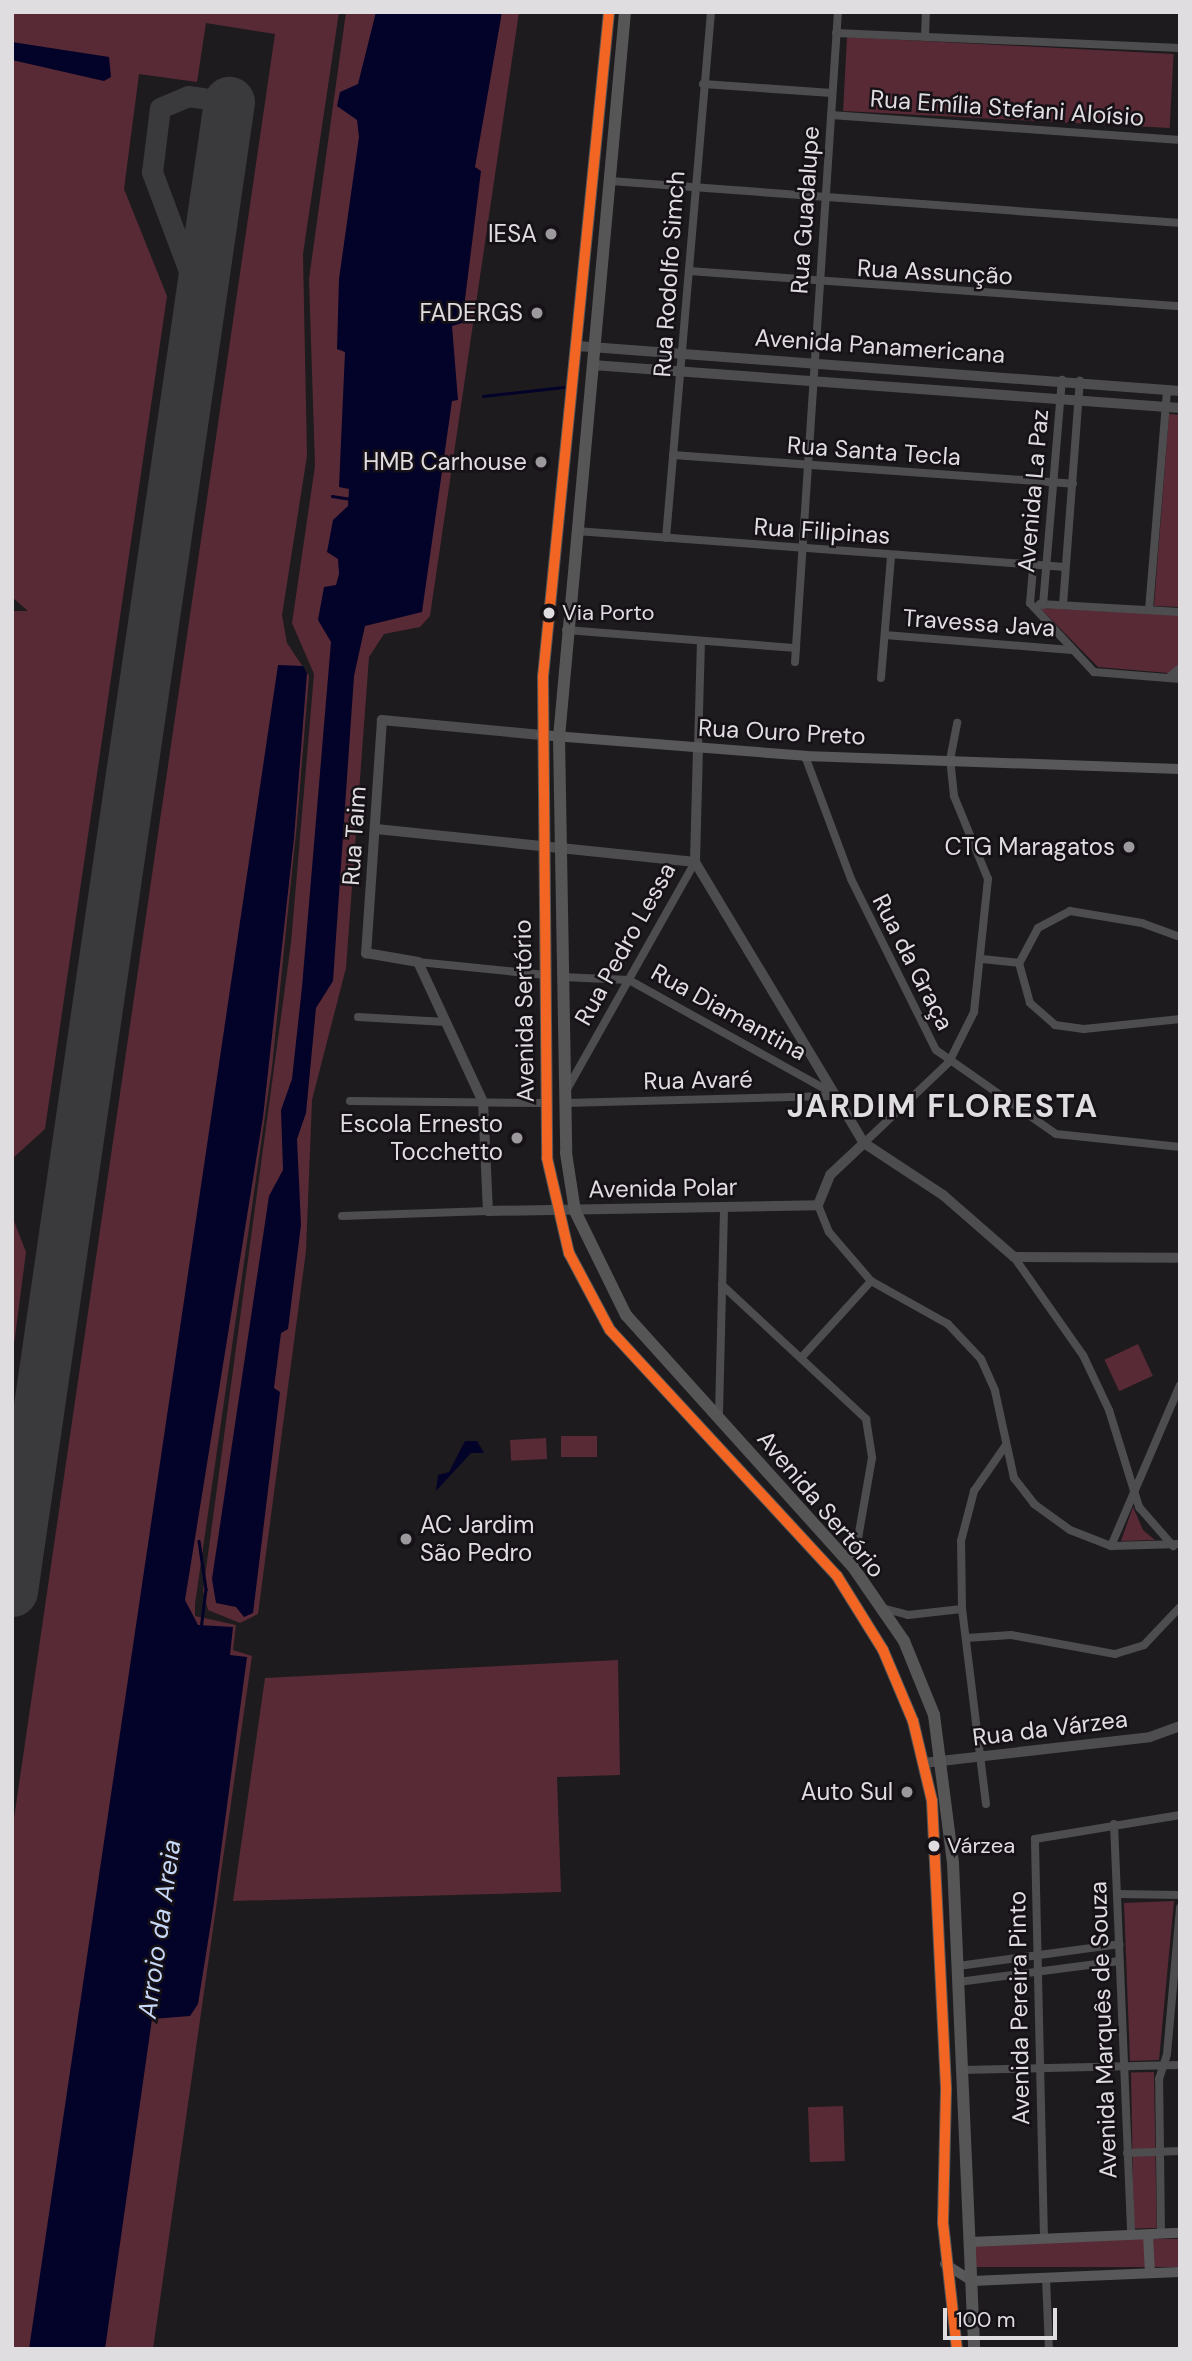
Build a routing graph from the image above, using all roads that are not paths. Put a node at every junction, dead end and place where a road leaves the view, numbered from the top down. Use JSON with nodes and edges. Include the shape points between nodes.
{"nodes":[{"id":1,"x":609,"y":12,"type":"edge"},
{"id":2,"x":625,"y":12,"type":"edge"},
{"id":3,"x":711,"y":12,"type":"edge"},
{"id":4,"x":838,"y":12,"type":"edge"},
{"id":5,"x":926,"y":12,"type":"edge"},
{"id":6,"x":836,"y":33,"type":"junction"},
{"id":7,"x":925,"y":37,"type":"junction"},
{"id":8,"x":1180,"y":48,"type":"edge"},
{"id":9,"x":703,"y":84,"type":"junction"},
{"id":10,"x":832,"y":93,"type":"junction"},
{"id":11,"x":831,"y":115,"type":"junction"},
{"id":12,"x":1180,"y":139,"type":"edge"},
{"id":13,"x":610,"y":181,"type":"junction"},
{"id":14,"x":695,"y":185,"type":"junction"},
{"id":15,"x":825,"y":199,"type":"junction"},
{"id":16,"x":1180,"y":223,"type":"edge"},
{"id":17,"x":689,"y":271,"type":"junction"},
{"id":18,"x":819,"y":285,"type":"junction"},
{"id":19,"x":1180,"y":306,"type":"edge"},
{"id":20,"x":577,"y":346,"type":"junction"},
{"id":21,"x":594,"y":347,"type":"junction"},
{"id":22,"x":682,"y":353,"type":"junction"},
{"id":23,"x":814,"y":363,"type":"junction"},
{"id":24,"x":592,"y":365,"type":"junction"},
{"id":25,"x":681,"y":370,"type":"junction"},
{"id":26,"x":813,"y":379,"type":"junction"},
{"id":27,"x":1062,"y":380,"type":"junction"},
{"id":28,"x":1080,"y":381,"type":"junction"},
{"id":29,"x":1167,"y":390,"type":"junction"},
{"id":30,"x":1180,"y":391,"type":"edge"},
{"id":31,"x":1060,"y":397,"type":"junction"},
{"id":32,"x":1079,"y":399,"type":"junction"},
{"id":33,"x":1165,"y":407,"type":"junction"},
{"id":34,"x":1180,"y":408,"type":"edge"},
{"id":35,"x":673,"y":454,"type":"junction"},
{"id":36,"x":807,"y":466,"type":"junction"},
{"id":37,"x":1053,"y":483,"type":"junction"},
{"id":38,"x":1073,"y":484,"type":"junction"},
{"id":39,"x":576,"y":531,"type":"junction"},
{"id":40,"x":666,"y":538,"type":"junction"},
{"id":41,"x":801,"y":550,"type":"junction"},
{"id":42,"x":891,"y":556,"type":"junction"},
{"id":43,"x":1033,"y":565,"type":"junction"},
{"id":44,"x":1045,"y":565,"type":"junction"},
{"id":45,"x":1065,"y":567,"type":"junction"},
{"id":46,"x":1031,"y":603,"type":"junction"},
{"id":47,"x":1043,"y":605,"type":"junction"},
{"id":48,"x":1063,"y":605,"type":"junction"},
{"id":49,"x":1149,"y":610,"type":"junction"},
{"id":50,"x":1180,"y":612,"type":"edge"},
{"id":51,"x":566,"y":630,"type":"junction"},
{"id":52,"x":885,"y":635,"type":"junction"},
{"id":53,"x":701,"y":641,"type":"junction"},
{"id":54,"x":796,"y":648,"type":"junction"},
{"id":55,"x":1071,"y":650,"type":"junction"},
{"id":56,"x":795,"y":662,"type":"dead end"},
{"id":57,"x":1180,"y":668,"type":"edge"},
{"id":58,"x":881,"y":678,"type":"dead end"},
{"id":59,"x":1167,"y":678,"type":"junction"},
{"id":60,"x":1180,"y":679,"type":"edge"},
{"id":61,"x":382,"y":720,"type":"joint"},
{"id":62,"x":957,"y":723,"type":"dead end"},
{"id":63,"x":541,"y":735,"type":"junction"},
{"id":64,"x":559,"y":737,"type":"junction"},
{"id":65,"x":698,"y":748,"type":"junction"},
{"id":66,"x":805,"y":756,"type":"junction"},
{"id":67,"x":950,"y":760,"type":"junction"},
{"id":68,"x":1180,"y":769,"type":"edge"},
{"id":69,"x":376,"y":829,"type":"junction"},
{"id":70,"x":543,"y":847,"type":"junction"},
{"id":71,"x":560,"y":848,"type":"junction"},
{"id":72,"x":695,"y":862,"type":"junction"},
{"id":73,"x":1180,"y":937,"type":"edge"},
{"id":74,"x":982,"y":959,"type":"junction"},
{"id":75,"x":418,"y":962,"type":"junction"},
{"id":76,"x":1018,"y":963,"type":"junction"},
{"id":77,"x":545,"y":975,"type":"junction"},
{"id":78,"x":563,"y":976,"type":"junction"},
{"id":79,"x":629,"y":980,"type":"junction"},
{"id":80,"x":358,"y":1017,"type":"dead end"},
{"id":81,"x":1180,"y":1019,"type":"edge"},
{"id":82,"x":446,"y":1022,"type":"junction"},
{"id":83,"x":949,"y":1062,"type":"junction"},
{"id":84,"x":832,"y":1094,"type":"junction"},
{"id":85,"x":565,"y":1098,"type":"junction"},
{"id":86,"x":350,"y":1101,"type":"dead end"},
{"id":87,"x":483,"y":1102,"type":"junction"},
{"id":88,"x":546,"y":1103,"type":"junction"},
{"id":89,"x":864,"y":1143,"type":"junction"},
{"id":90,"x":1180,"y":1147,"type":"edge"},
{"id":91,"x":818,"y":1205,"type":"junction"},
{"id":92,"x":724,"y":1207,"type":"junction"},
{"id":93,"x":575,"y":1210,"type":"junction"},
{"id":94,"x":488,"y":1211,"type":"junction"},
{"id":95,"x":555,"y":1211,"type":"junction"},
{"id":96,"x":342,"y":1216,"type":"dead end"},
{"id":97,"x":1014,"y":1257,"type":"junction"},
{"id":98,"x":1180,"y":1258,"type":"edge"},
{"id":99,"x":871,"y":1281,"type":"junction"},
{"id":100,"x":722,"y":1285,"type":"junction"},
{"id":101,"x":801,"y":1358,"type":"junction"},
{"id":102,"x":1180,"y":1385,"type":"edge"},
{"id":103,"x":721,"y":1420,"type":"junction"},
{"id":104,"x":1006,"y":1445,"type":"junction"},
{"id":105,"x":1133,"y":1493,"type":"junction"},
{"id":106,"x":1177,"y":1545,"type":"edge"},
{"id":107,"x":1111,"y":1546,"type":"junction"},
{"id":108,"x":853,"y":1567,"type":"junction"},
{"id":109,"x":879,"y":1607,"type":"junction"},
{"id":110,"x":1180,"y":1607,"type":"edge"},
{"id":111,"x":962,"y":1609,"type":"junction"},
{"id":112,"x":966,"y":1638,"type":"junction"},
{"id":113,"x":1180,"y":1726,"type":"edge"},
{"id":114,"x":982,"y":1759,"type":"junction"},
{"id":115,"x":945,"y":1761,"type":"junction"},
{"id":116,"x":923,"y":1763,"type":"junction"},
{"id":117,"x":986,"y":1804,"type":"dead end"},
{"id":118,"x":1180,"y":1815,"type":"edge"},
{"id":119,"x":1114,"y":1824,"type":"junction"},
{"id":120,"x":1118,"y":1894,"type":"junction"},
{"id":121,"x":1180,"y":1895,"type":"edge"},
{"id":122,"x":1180,"y":1908,"type":"edge"},
{"id":123,"x":1120,"y":1944,"type":"junction"},
{"id":124,"x":1039,"y":1955,"type":"junction"},
{"id":125,"x":1120,"y":1961,"type":"junction"},
{"id":126,"x":958,"y":1966,"type":"junction"},
{"id":127,"x":1039,"y":1971,"type":"junction"},
{"id":128,"x":1177,"y":1980,"type":"edge"},
{"id":129,"x":958,"y":1982,"type":"junction"},
{"id":130,"x":1163,"y":2065,"type":"junction"},
{"id":131,"x":1180,"y":2065,"type":"edge"},
{"id":132,"x":1124,"y":2067,"type":"junction"},
{"id":133,"x":1040,"y":2069,"type":"junction"},
{"id":134,"x":962,"y":2070,"type":"junction"},
{"id":135,"x":1180,"y":2151,"type":"edge"},
{"id":136,"x":1160,"y":2152,"type":"junction"},
{"id":137,"x":1127,"y":2153,"type":"junction"},
{"id":138,"x":1161,"y":2234,"type":"junction"},
{"id":139,"x":1180,"y":2234,"type":"edge"},
{"id":140,"x":1131,"y":2235,"type":"junction"},
{"id":141,"x":1149,"y":2235,"type":"junction"},
{"id":142,"x":1044,"y":2239,"type":"junction"},
{"id":143,"x":970,"y":2242,"type":"junction"},
{"id":144,"x":946,"y":2264,"type":"junction"},
{"id":145,"x":1180,"y":2272,"type":"edge"},
{"id":146,"x":1150,"y":2273,"type":"junction"},
{"id":147,"x":1046,"y":2278,"type":"junction"},
{"id":148,"x":972,"y":2281,"type":"junction"},
{"id":149,"x":957,"y":2349,"type":"edge"},
{"id":150,"x":974,"y":2349,"type":"edge"},
{"id":151,"x":1049,"y":2349,"type":"edge"}],
"edges":[{"from":1,"to":20,"type":"main road","name":"Avenida Sertório"},
{"from":2,"to":13,"type":"main road","name":"Avenida Sertório"},
{"from":3,"to":9,"type":"street","name":"Rua Rodolfo Simch"},
{"from":4,"to":6,"type":"street","name":"Rua Guadalupe"},
{"from":5,"to":7,"type":"street"},
{"from":6,"to":7,"type":"street"},
{"from":6,"to":10,"type":"street","name":"Rua Guadalupe"},
{"from":7,"to":8,"type":"street"},
{"from":9,"to":10,"type":"street"},
{"from":9,"to":14,"type":"street","name":"Rua Rodolfo Simch"},
{"from":10,"to":11,"type":"street","name":"Rua Guadalupe"},
{"from":11,"to":12,"type":"street","name":"Rua Emília Stefani Aloísio"},
{"from":11,"to":15,"type":"street","name":"Rua Guadalupe"},
{"from":13,"to":14,"type":"street"},
{"from":13,"to":21,"type":"main road","name":"Avenida Sertório"},
{"from":14,"to":15,"type":"street"},
{"from":14,"to":17,"type":"street","name":"Rua Rodolfo Simch"},
{"from":15,"to":16,"type":"street"},
{"from":15,"to":18,"type":"street","name":"Rua Guadalupe"},
{"from":17,"to":18,"type":"street","name":"Rua Assunção"},
{"from":17,"to":22,"type":"street","name":"Rua Rodolfo Simch"},
{"from":18,"to":19,"type":"street","name":"Rua Assunção"},
{"from":18,"to":23,"type":"street","name":"Rua Guadalupe"},
{"from":20,"to":21,"type":"street","name":"Avenida Panamericana"},
{"from":20,"to":63,"type":"main road","name":"Avenida Sertório"},
{"from":21,"to":22,"type":"street","name":"Avenida Panamericana"},
{"from":21,"to":24,"type":"main road","name":"Avenida Sertório"},
{"from":22,"to":23,"type":"street","name":"Avenida Panamericana"},
{"from":22,"to":25,"type":"street","name":"Rua Rodolfo Simch"},
{"from":23,"to":26,"type":"street","name":"Rua Guadalupe"},
{"from":23,"to":27,"type":"street","name":"Avenida Panamericana"},
{"from":24,"to":25,"type":"street","name":"Avenida Panamericana"},
{"from":24,"to":39,"type":"main road","name":"Avenida Sertório"},
{"from":25,"to":26,"type":"street","name":"Avenida Panamericana"},
{"from":25,"to":35,"type":"street","name":"Rua Rodolfo Simch"},
{"from":26,"to":31,"type":"street","name":"Avenida Panamericana"},
{"from":26,"to":36,"type":"street","name":"Rua Guadalupe"},
{"from":27,"to":28,"type":"street","name":"Avenida Panamericana"},
{"from":27,"to":31,"type":"street","name":"Avenida La Paz"},
{"from":28,"to":29,"type":"street","name":"Avenida Panamericana"},
{"from":28,"to":32,"type":"street","name":"Avenida La Paz"},
{"from":29,"to":30,"type":"street","name":"Avenida Panamericana"},
{"from":29,"to":33,"type":"street"},
{"from":31,"to":32,"type":"street","name":"Avenida Panamericana"},
{"from":31,"to":37,"type":"street","name":"Avenida La Paz"},
{"from":32,"to":33,"type":"street","name":"Avenida Panamericana"},
{"from":32,"to":38,"type":"street","name":"Avenida La Paz"},
{"from":33,"to":34,"type":"street","name":"Avenida Panamericana"},
{"from":33,"to":49,"type":"street"},
{"from":35,"to":36,"type":"street","name":"Rua Santa Tecla"},
{"from":35,"to":40,"type":"street","name":"Rua Rodolfo Simch"},
{"from":36,"to":37,"type":"street","name":"Rua Santa Tecla"},
{"from":36,"to":41,"type":"street","name":"Rua Guadalupe"},
{"from":37,"to":38,"type":"street","name":"Rua Santa Tecla"},
{"from":37,"to":44,"type":"street","name":"Avenida La Paz"},
{"from":38,"to":45,"type":"street","name":"Avenida La Paz"},
{"from":39,"to":40,"type":"street","name":"Rua Filipinas"},
{"from":39,"to":51,"type":"main road","name":"Avenida Sertório"},
{"from":40,"to":41,"type":"street","name":"Rua Filipinas"},
{"from":41,"to":42,"type":"street","name":"Rua Filipinas"},
{"from":41,"to":54,"type":"street","name":"Rua Guadalupe"},
{"from":42,"to":43,"type":"street","name":"Rua Filipinas"},
{"from":42,"to":52,"type":"street"},
{"from":43,"to":44,"type":"street","name":"Rua Filipinas"},
{"from":43,"to":46,"type":"street"},
{"from":44,"to":45,"type":"street","name":"Rua Filipinas"},
{"from":44,"to":47,"type":"street","name":"Avenida La Paz"},
{"from":45,"to":48,"type":"street","name":"Avenida La Paz"},
{"from":46,"to":47,"type":"street"},
{"from":46,"to":55,"type":"street"},
{"from":47,"to":48,"type":"street"},
{"from":48,"to":49,"type":"street"},
{"from":49,"to":50,"type":"street"},
{"from":51,"to":53,"type":"street"},
{"from":51,"to":64,"type":"main road","name":"Avenida Sertório"},
{"from":52,"to":55,"type":"street","name":"Travessa Java"},
{"from":52,"to":58,"type":"street"},
{"from":53,"to":54,"type":"street"},
{"from":53,"to":65,"type":"street","name":"Rua Pedro Lessa"},
{"from":54,"to":56,"type":"street","name":"Rua Guadalupe"},
{"from":55,"to":59,"type":"street","via":[[1096,672]]},
{"from":57,"to":59,"type":"street"},
{"from":59,"to":60,"type":"street"},
{"from":61,"to":63,"type":"street","name":"Rua Ouro Preto"},
{"from":61,"to":69,"type":"street","name":"Rua Taim"},
{"from":62,"to":67,"type":"street"},
{"from":63,"to":64,"type":"main road","name":"Rua Ouro Preto"},
{"from":63,"to":70,"type":"main road","name":"Avenida Sertório"},
{"from":64,"to":65,"type":"main road","name":"Rua Ouro Preto"},
{"from":64,"to":71,"type":"main road","name":"Avenida Sertório"},
{"from":65,"to":66,"type":"main road","name":"Rua Ouro Preto"},
{"from":65,"to":72,"type":"street","name":"Rua Pedro Lessa"},
{"from":66,"to":67,"type":"main road","name":"Rua Ouro Preto"},
{"from":66,"to":83,"type":"street","name":"Rua da Graça","via":[[872,926],[925,1035]]},
{"from":67,"to":68,"type":"main road","name":"Rua Ouro Preto"},
{"from":67,"to":74,"type":"street","via":[[958,811],[988,879]]},
{"from":69,"to":70,"type":"street"},
{"from":69,"to":75,"type":"street","name":"Rua Taim","via":[[367,955]]},
{"from":70,"to":71,"type":"street"},
{"from":70,"to":77,"type":"main road","name":"Avenida Sertório"},
{"from":71,"to":72,"type":"street"},
{"from":71,"to":78,"type":"main road","name":"Avenida Sertório"},
{"from":72,"to":79,"type":"street","name":"Rua Pedro Lessa"},
{"from":72,"to":84,"type":"street"},
{"from":73,"to":76,"type":"street","via":[[1142,923],[1070,911],[1038,928]]},
{"from":74,"to":76,"type":"street"},
{"from":74,"to":83,"type":"street","via":[[975,1012]]},
{"from":75,"to":77,"type":"street"},
{"from":75,"to":82,"type":"street"},
{"from":76,"to":81,"type":"street","via":[[1030,1003],[1055,1025],[1084,1029]]},
{"from":77,"to":88,"type":"main road","name":"Avenida Sertório"},
{"from":78,"to":79,"type":"street","name":"Rua Diamantina"},
{"from":78,"to":85,"type":"main road","name":"Avenida Sertório"},
{"from":79,"to":84,"type":"street","name":"Rua Diamantina"},
{"from":79,"to":85,"type":"street","name":"Rua Pedro Lessa"},
{"from":80,"to":82,"type":"street"},
{"from":82,"to":87,"type":"street"},
{"from":83,"to":89,"type":"street"},
{"from":83,"to":90,"type":"street","name":"Rua da Graça","via":[[1056,1134]]},
{"from":84,"to":85,"type":"street","name":"Rua Avaré"},
{"from":84,"to":89,"type":"street"},
{"from":85,"to":93,"type":"main road","name":"Avenida Sertório"},
{"from":86,"to":87,"type":"street"},
{"from":87,"to":88,"type":"street"},
{"from":87,"to":94,"type":"street"},
{"from":88,"to":95,"type":"main road","name":"Avenida Sertório"},
{"from":89,"to":91,"type":"street","via":[[830,1175]]},
{"from":89,"to":97,"type":"street","via":[[943,1195]]},
{"from":91,"to":92,"type":"street","name":"Avenida Polar"},
{"from":91,"to":99,"type":"street","via":[[829,1232]]},
{"from":92,"to":93,"type":"street","name":"Avenida Polar"},
{"from":92,"to":100,"type":"street"},
{"from":93,"to":95,"type":"street","name":"Avenida Polar"},
{"from":93,"to":103,"type":"main road","name":"Avenida Sertório","via":[[626,1315]]},
{"from":94,"to":95,"type":"street","name":"Avenida Polar"},
{"from":94,"to":96,"type":"street","name":"Avenida Polar"},
{"from":95,"to":116,"type":"main road","name":"Avenida Sertório","via":[[586,1291],[619,1342],[848,1593],[883,1650],[913,1721]]},
{"from":97,"to":98,"type":"street"},
{"from":97,"to":105,"type":"street","via":[[1083,1355],[1109,1410]]},
{"from":99,"to":101,"type":"street"},
{"from":99,"to":104,"type":"street","via":[[948,1324],[981,1359]]},
{"from":100,"to":101,"type":"street"},
{"from":100,"to":103,"type":"street","via":[[715,1388]]},
{"from":101,"to":108,"type":"street","via":[[871,1430]]},
{"from":102,"to":105,"type":"street"},
{"from":103,"to":108,"type":"main road","name":"Avenida Sertório"},
{"from":104,"to":107,"type":"street","via":[[1014,1478],[1034,1504],[1070,1530]]},
{"from":104,"to":111,"type":"street","via":[[987,1464],[968,1510],[961,1541]]},
{"from":105,"to":106,"type":"street","via":[[1144,1519]]},
{"from":105,"to":107,"type":"street"},
{"from":106,"to":107,"type":"street"},
{"from":108,"to":109,"type":"main road","name":"Avenida Sertório"},
{"from":109,"to":111,"type":"street","via":[[908,1615]]},
{"from":109,"to":115,"type":"main road","name":"Avenida Sertório","via":[[919,1674]]},
{"from":110,"to":112,"type":"street","via":[[1144,1645],[1115,1654],[1011,1634]]},
{"from":111,"to":112,"type":"street"},
{"from":112,"to":114,"type":"street"},
{"from":113,"to":114,"type":"street","name":"Rua da Várzea","via":[[1150,1737]]},
{"from":114,"to":115,"type":"street","name":"Rua da Várzea"},
{"from":114,"to":117,"type":"street"},
{"from":115,"to":116,"type":"street","name":"Rua da Várzea"},
{"from":115,"to":126,"type":"main road","name":"Avenida Sertório"},
{"from":116,"to":144,"type":"main road","name":"Avenida Sertório","via":[[937,1877]]},
{"from":118,"to":119,"type":"street","name":"Avenida Pereira Pinto"},
{"from":119,"to":120,"type":"street","name":"Avenida Marquês de Souza"},
{"from":119,"to":124,"type":"street","name":"Avenida Pereira Pinto","via":[[1035,1839]]},
{"from":120,"to":121,"type":"street"},
{"from":120,"to":123,"type":"street","name":"Avenida Marquês de Souza"},
{"from":122,"to":128,"type":"street"},
{"from":123,"to":124,"type":"street"},
{"from":123,"to":125,"type":"street","name":"Avenida Marquês de Souza"},
{"from":124,"to":126,"type":"street"},
{"from":124,"to":127,"type":"street","name":"Avenida Pereira Pinto"},
{"from":125,"to":127,"type":"street"},
{"from":125,"to":132,"type":"street","name":"Avenida Marquês de Souza"},
{"from":126,"to":129,"type":"main road","name":"Avenida Sertório"},
{"from":127,"to":129,"type":"street"},
{"from":127,"to":133,"type":"street","name":"Avenida Pereira Pinto"},
{"from":128,"to":130,"type":"street"},
{"from":129,"to":134,"type":"main road","name":"Avenida Sertório"},
{"from":130,"to":131,"type":"street"},
{"from":130,"to":132,"type":"street"},
{"from":130,"to":136,"type":"street"},
{"from":132,"to":133,"type":"street"},
{"from":132,"to":137,"type":"street","name":"Avenida Marquês de Souza"},
{"from":133,"to":134,"type":"street"},
{"from":133,"to":142,"type":"street","name":"Avenida Pereira Pinto"},
{"from":134,"to":143,"type":"main road","name":"Avenida Sertório"},
{"from":135,"to":136,"type":"street"},
{"from":136,"to":137,"type":"street"},
{"from":136,"to":138,"type":"street"},
{"from":137,"to":140,"type":"street","name":"Avenida Marquês de Souza"},
{"from":138,"to":139,"type":"main road"},
{"from":138,"to":141,"type":"main road"},
{"from":140,"to":141,"type":"main road"},
{"from":140,"to":142,"type":"main road"},
{"from":141,"to":146,"type":"main road"},
{"from":142,"to":143,"type":"main road"},
{"from":143,"to":148,"type":"main road","name":"Avenida Sertório"},
{"from":144,"to":148,"type":"main road"},
{"from":144,"to":149,"type":"main road","name":"Avenida Sertório"},
{"from":145,"to":146,"type":"main road"},
{"from":146,"to":147,"type":"main road"},
{"from":147,"to":148,"type":"main road"},
{"from":147,"to":151,"type":"street"},
{"from":148,"to":150,"type":"main road","name":"Avenida Sertório"}]}
